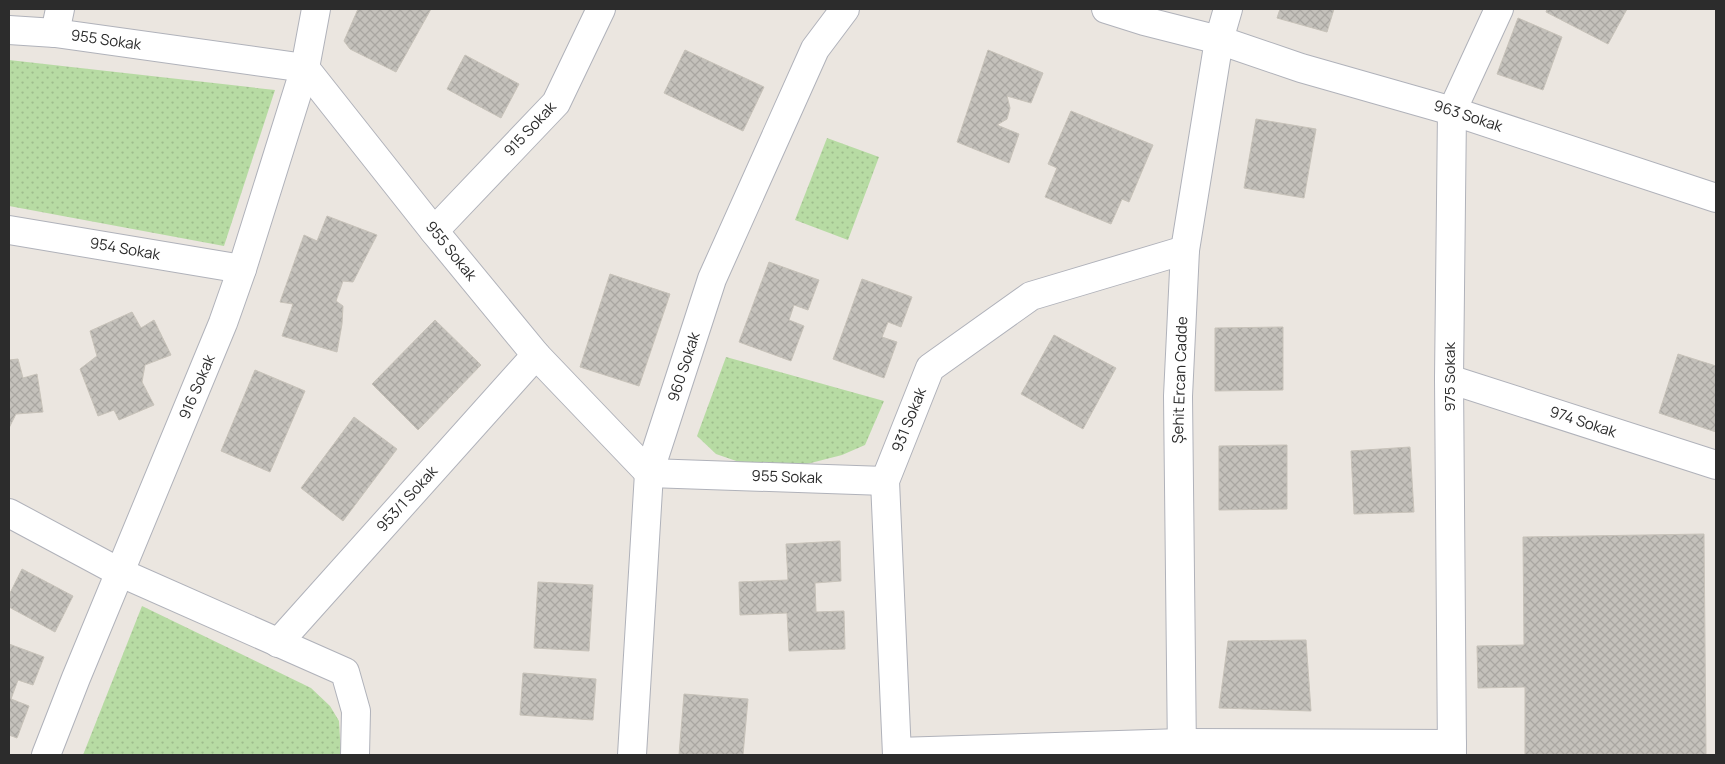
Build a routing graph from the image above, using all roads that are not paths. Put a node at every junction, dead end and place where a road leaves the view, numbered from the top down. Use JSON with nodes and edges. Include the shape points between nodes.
{"nodes":[{"id":1,"x":316,"y":9,"type":"edge"},
{"id":2,"x":601,"y":9,"type":"edge"},
{"id":3,"x":845,"y":9,"type":"edge"},
{"id":4,"x":1106,"y":9,"type":"edge"},
{"id":5,"x":1228,"y":9,"type":"edge"},
{"id":6,"x":1499,"y":9,"type":"edge"},
{"id":7,"x":58,"y":21,"type":"edge"},
{"id":8,"x":9,"y":30,"type":"edge"},
{"id":9,"x":1219,"y":40,"type":"junction"},
{"id":10,"x":305,"y":68,"type":"junction"},
{"id":11,"x":1452,"y":110,"type":"junction"},
{"id":12,"x":1716,"y":198,"type":"edge"},
{"id":13,"x":9,"y":230,"type":"edge"},
{"id":14,"x":434,"y":231,"type":"junction"},
{"id":15,"x":1185,"y":250,"type":"junction"},
{"id":16,"x":242,"y":269,"type":"junction"},
{"id":17,"x":536,"y":355,"type":"junction"},
{"id":18,"x":1449,"y":379,"type":"junction"},
{"id":19,"x":1716,"y":465,"type":"edge"},
{"id":20,"x":649,"y":473,"type":"junction"},
{"id":21,"x":884,"y":481,"type":"junction"},
{"id":22,"x":9,"y":513,"type":"edge"},
{"id":23,"x":119,"y":572,"type":"junction"},
{"id":24,"x":278,"y":642,"type":"junction"},
{"id":25,"x":1182,"y":749,"type":"edge"},
{"id":26,"x":1452,"y":750,"type":"edge"},
{"id":27,"x":897,"y":754,"type":"edge"},
{"id":28,"x":46,"y":755,"type":"edge"},
{"id":29,"x":355,"y":755,"type":"edge"},
{"id":30,"x":632,"y":755,"type":"edge"}],
"edges":[{"from":1,"to":10,"type":"street","name":"916 Sokak"},
{"from":2,"to":14,"type":"street","name":"915 Sokak","via":[[556,102]]},
{"from":3,"to":20,"type":"street","name":"960 Sokak","via":[[815,49],[712,279]]},
{"from":4,"to":9,"type":"street","name":"963 Sokak"},
{"from":5,"to":9,"type":"street","name":"Şehit Ercan Cadde"},
{"from":6,"to":11,"type":"street","name":"975 Sokak"},
{"from":7,"to":8,"type":"street","name":"955 Sokak"},
{"from":7,"to":10,"type":"street","name":"955 Sokak"},
{"from":9,"to":11,"type":"street","name":"963 Sokak","via":[[1301,68]]},
{"from":9,"to":15,"type":"street","name":"Şehit Ercan Cadde"},
{"from":10,"to":14,"type":"street","name":"955 Sokak"},
{"from":10,"to":16,"type":"street","name":"916 Sokak"},
{"from":11,"to":12,"type":"street","name":"963 Sokak"},
{"from":11,"to":18,"type":"street","name":"975 Sokak"},
{"from":13,"to":16,"type":"street","name":"954 Sokak"},
{"from":14,"to":17,"type":"street","name":"955 Sokak"},
{"from":15,"to":21,"type":"street","name":"931 Sokak","via":[[1031,296],[930,368]]},
{"from":15,"to":25,"type":"street","name":"Şehit Ercan Cadde","via":[[1178,396]]},
{"from":16,"to":23,"type":"street","name":"916 Sokak","via":[[224,323]]},
{"from":17,"to":20,"type":"street","name":"955 Sokak"},
{"from":17,"to":24,"type":"street","name":"953/1 Sokak"},
{"from":18,"to":19,"type":"street","name":"974 Sokak"},
{"from":18,"to":26,"type":"street","name":"975 Sokak"},
{"from":20,"to":21,"type":"street","name":"955 Sokak"},
{"from":20,"to":30,"type":"street","name":"960 Sokak"},
{"from":21,"to":27,"type":"street","name":"931 Sokak"},
{"from":22,"to":23,"type":"street"},
{"from":23,"to":24,"type":"street"},
{"from":23,"to":28,"type":"street","name":"916 Sokak"},
{"from":24,"to":29,"type":"street","via":[[345,672],[356,711]]},
{"from":25,"to":26,"type":"street"},
{"from":25,"to":27,"type":"street"}]}
